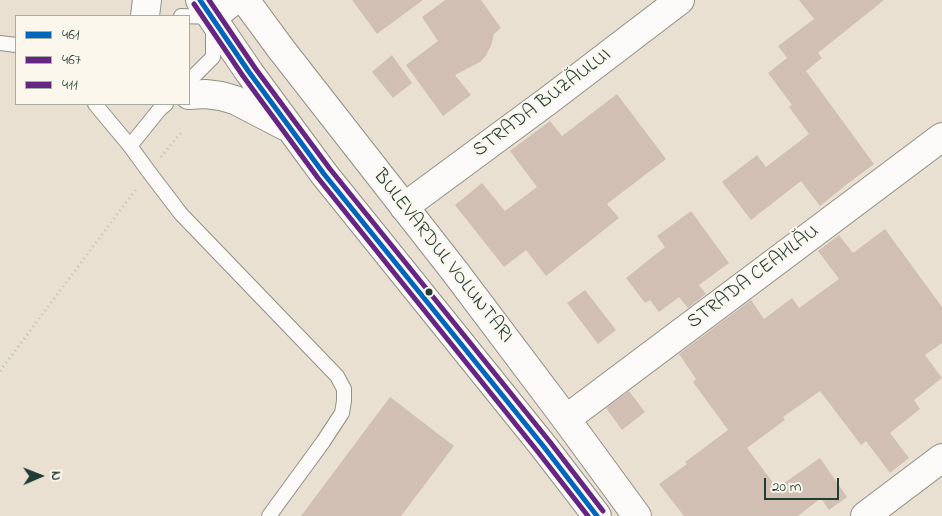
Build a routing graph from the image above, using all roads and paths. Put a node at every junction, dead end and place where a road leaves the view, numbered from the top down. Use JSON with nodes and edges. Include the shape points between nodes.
{"nodes":[{"id":1,"x":147,"y":0,"type":"edge"},
{"id":2,"x":234,"y":0,"type":"edge"},
{"id":3,"x":245,"y":0,"type":"edge"},
{"id":4,"x":680,"y":0,"type":"edge"},
{"id":5,"x":206,"y":9,"type":"edge"},
{"id":6,"x":145,"y":15,"type":"edge"},
{"id":7,"x":185,"y":15,"type":"edge"},
{"id":8,"x":0,"y":43,"type":"edge"},
{"id":9,"x":15,"y":45,"type":"edge"},
{"id":10,"x":190,"y":81,"type":"edge"},
{"id":11,"x":190,"y":95,"type":"edge"},
{"id":12,"x":97,"y":105,"type":"edge"},
{"id":13,"x":165,"y":105,"type":"edge"},
{"id":14,"x":290,"y":128,"type":"junction"},
{"id":15,"x":184,"y":130,"type":"dead end"},
{"id":16,"x":942,"y":137,"type":"edge"},
{"id":17,"x":130,"y":146,"type":"junction"},
{"id":18,"x":149,"y":172,"type":"junction"},
{"id":19,"x":404,"y":207,"type":"junction"},
{"id":20,"x":0,"y":372,"type":"edge"},
{"id":21,"x":566,"y":420,"type":"junction"},
{"id":22,"x":942,"y":458,"type":"edge"},
{"id":23,"x":269,"y":516,"type":"edge"},
{"id":24,"x":596,"y":516,"type":"edge"},
{"id":25,"x":637,"y":516,"type":"edge"},
{"id":26,"x":865,"y":516,"type":"edge"}],
"edges":[{"from":1,"to":6,"type":"main road"},
{"from":2,"to":5,"type":"main road"},
{"from":3,"to":19,"type":"main road","name":"BULEVARDUL VOLUNTARI"},
{"from":4,"to":19,"type":"main road","name":"STRADA BUZĂULUI"},
{"from":5,"to":7,"type":"lane"},
{"from":5,"to":10,"type":"lane","via":[[213,57]]},
{"from":5,"to":14,"type":"main road","name":"BULEVARDUL VOLUNTARI"},
{"from":8,"to":9,"type":"lane"},
{"from":11,"to":14,"type":"main road","via":[[205,94],[235,100]]},
{"from":12,"to":17,"type":"lane"},
{"from":13,"to":17,"type":"lane"},
{"from":14,"to":24,"type":"main road","name":"BULEVARDUL VOLUNTARI"},
{"from":15,"to":18,"type":"path"},
{"from":16,"to":21,"type":"main road","name":"STRADA CEAHLĂU"},
{"from":17,"to":18,"type":"lane"},
{"from":18,"to":20,"type":"path"},
{"from":18,"to":23,"type":"lane","via":[[181,214],[337,376],[344,389],[342,413]]},
{"from":19,"to":21,"type":"main road","name":"BULEVARDUL VOLUNTARI"},
{"from":21,"to":25,"type":"main road","name":"BULEVARDUL VOLUNTARI"},
{"from":22,"to":26,"type":"main road"}]}
